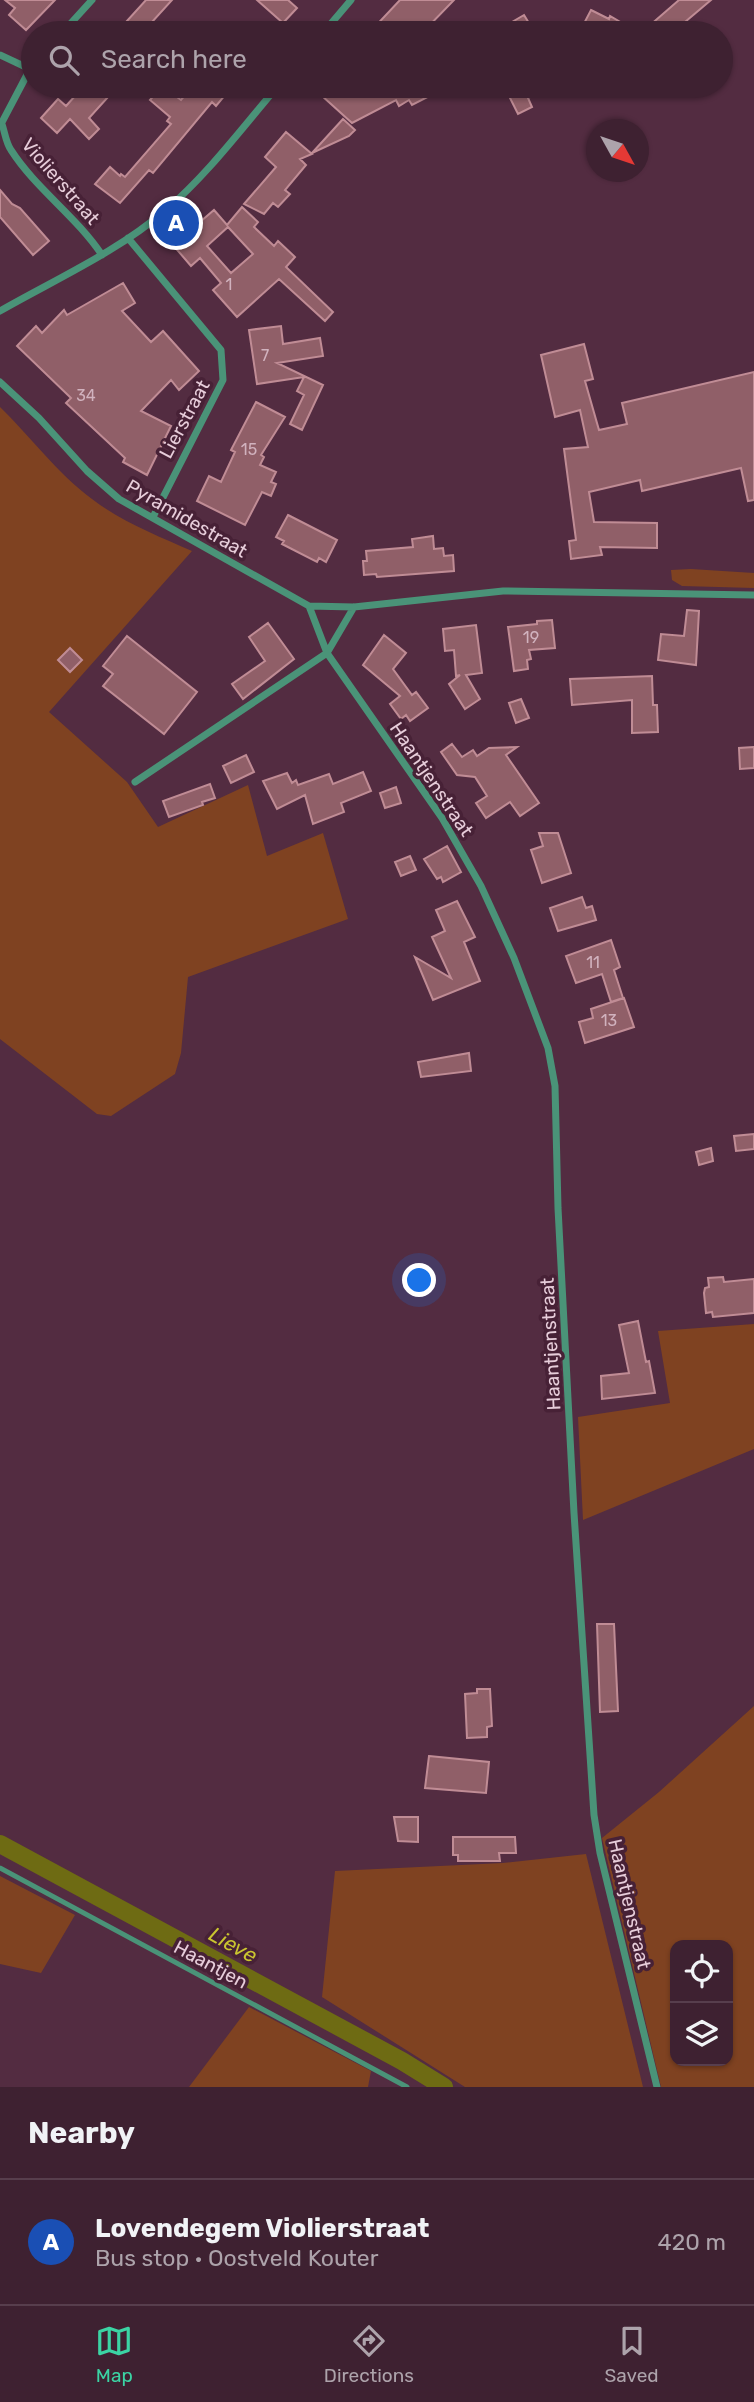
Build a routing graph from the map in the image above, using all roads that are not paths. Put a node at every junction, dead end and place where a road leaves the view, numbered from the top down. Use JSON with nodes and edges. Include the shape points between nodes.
{"nodes":[{"id":1,"x":92,"y":0,"type":"edge"},
{"id":2,"x":351,"y":0,"type":"edge"},
{"id":3,"x":73,"y":21,"type":"edge"},
{"id":4,"x":333,"y":21,"type":"edge"},
{"id":5,"x":0,"y":55,"type":"edge"},
{"id":6,"x":21,"y":63,"type":"edge"},
{"id":7,"x":21,"y":87,"type":"edge"},
{"id":8,"x":268,"y":98,"type":"edge"},
{"id":9,"x":1,"y":124,"type":"edge"},
{"id":10,"x":128,"y":238,"type":"junction"},
{"id":11,"x":102,"y":255,"type":"junction"},
{"id":12,"x":0,"y":311,"type":"edge"},
{"id":13,"x":0,"y":382,"type":"edge"},
{"id":14,"x":152,"y":517,"type":"junction"},
{"id":15,"x":754,"y":595,"type":"edge"},
{"id":16,"x":309,"y":607,"type":"junction"},
{"id":17,"x":354,"y":607,"type":"junction"},
{"id":18,"x":327,"y":653,"type":"junction"},
{"id":19,"x":135,"y":782,"type":"dead end"},
{"id":20,"x":0,"y":1868,"type":"edge"},
{"id":21,"x":407,"y":2087,"type":"edge"},
{"id":22,"x":657,"y":2087,"type":"edge"}],
"edges":[{"from":1,"to":3,"type":"street"},
{"from":2,"to":4,"type":"street"},
{"from":5,"to":6,"type":"street"},
{"from":7,"to":9,"type":"street"},
{"from":8,"to":10,"type":"street","via":[[208,169],[166,210]]},
{"from":9,"to":11,"type":"street","name":"Violierstraat","via":[[9,148]]},
{"from":10,"to":11,"type":"street"},
{"from":10,"to":14,"type":"street","name":"Lierstraat","via":[[221,350],[223,380]]},
{"from":11,"to":12,"type":"street"},
{"from":13,"to":14,"type":"street","name":"Pyramidestraat","via":[[87,471],[119,499]]},
{"from":14,"to":16,"type":"street","name":"Pyramidestraat"},
{"from":15,"to":17,"type":"street","name":"Pyramidestraat","via":[[503,591]]},
{"from":16,"to":17,"type":"street","name":"Pyramidestraat"},
{"from":16,"to":18,"type":"street","name":"Haantjenstraat"},
{"from":17,"to":18,"type":"street"},
{"from":18,"to":19,"type":"street"},
{"from":18,"to":22,"type":"street","name":"Haantjenstraat","via":[[442,818],[481,886],[548,1048],[555,1086],[574,1513],[594,1815]]},
{"from":20,"to":21,"type":"lane","name":"Haantjen"}]}
